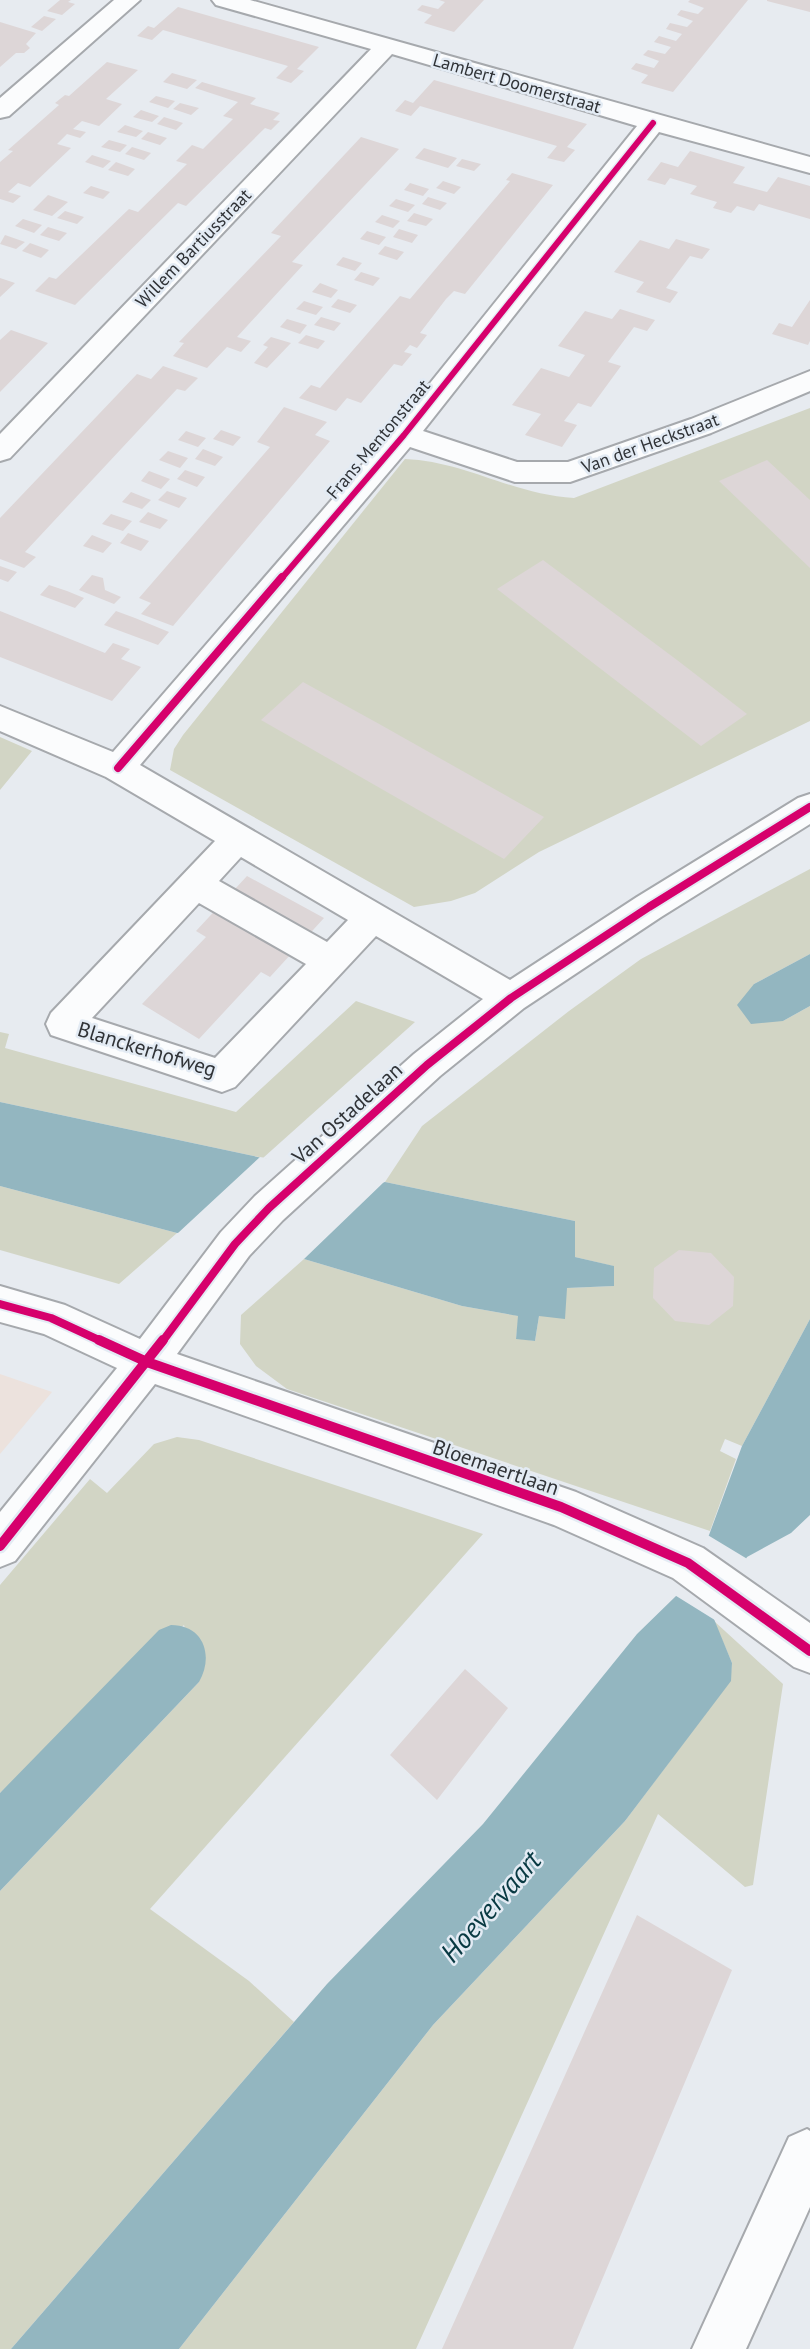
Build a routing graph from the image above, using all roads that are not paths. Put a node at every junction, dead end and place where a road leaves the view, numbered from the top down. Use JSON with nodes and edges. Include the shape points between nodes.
{"nodes":[{"id":1,"x":128,"y":0,"type":"edge"},
{"id":2,"x":224,"y":0,"type":"edge"},
{"id":3,"x":387,"y":46,"type":"junction"},
{"id":4,"x":0,"y":111,"type":"edge"},
{"id":5,"x":653,"y":123,"type":"junction"},
{"id":6,"x":810,"y":165,"type":"edge"},
{"id":7,"x":810,"y":380,"type":"edge"},
{"id":8,"x":404,"y":435,"type":"junction"},
{"id":9,"x":0,"y":451,"type":"edge"},
{"id":10,"x":0,"y":718,"type":"edge"},
{"id":11,"x":118,"y":768,"type":"junction"},
{"id":12,"x":810,"y":807,"type":"edge"},
{"id":13,"x":238,"y":838,"type":"junction"},
{"id":14,"x":195,"y":884,"type":"junction"},
{"id":15,"x":373,"y":917,"type":"junction"},
{"id":16,"x":331,"y":961,"type":"junction"},
{"id":17,"x":512,"y":998,"type":"junction"},
{"id":18,"x":0,"y":1304,"type":"edge"},
{"id":19,"x":147,"y":1362,"type":"junction"},
{"id":20,"x":0,"y":1546,"type":"edge"},
{"id":21,"x":810,"y":1651,"type":"edge"},
{"id":22,"x":810,"y":2157,"type":"edge"},
{"id":23,"x":719,"y":2349,"type":"edge"}],
"edges":[{"from":1,"to":4,"type":"street"},
{"from":2,"to":3,"type":"street","name":"Lambert Doomerstraat"},
{"from":3,"to":5,"type":"street","name":"Lambert Doomerstraat"},
{"from":3,"to":9,"type":"street","name":"Willem Bartiusstraat"},
{"from":5,"to":6,"type":"street","name":"Lambert Doomerstraat"},
{"from":5,"to":8,"type":"street","name":"Frans Mentonstraat"},
{"from":7,"to":8,"type":"street","name":"Van der Heckstraat","via":[[701,426],[570,472],[515,472]]},
{"from":8,"to":11,"type":"street","name":"Frans Mentonstraat"},
{"from":10,"to":11,"type":"street"},
{"from":11,"to":13,"type":"street"},
{"from":12,"to":17,"type":"street","name":"Van Ostadelaan"},
{"from":13,"to":14,"type":"street","name":"Blanckerhofweg"},
{"from":13,"to":15,"type":"street"},
{"from":14,"to":16,"type":"street"},
{"from":14,"to":16,"type":"street","name":"Blanckerhofweg","via":[[64,1024],[222,1076]]},
{"from":15,"to":16,"type":"street","name":"Blanckerhofweg"},
{"from":15,"to":17,"type":"street"},
{"from":17,"to":19,"type":"street","name":"Van Ostadelaan","via":[[427,1065],[235,1244]]},
{"from":18,"to":19,"type":"street","name":"Bloemaertlaan","via":[[51,1318]]},
{"from":19,"to":20,"type":"street","name":"Van Ostadelaan"},
{"from":19,"to":21,"type":"street","name":"Bloemaertlaan","via":[[561,1507],[688,1563]]},
{"from":22,"to":23,"type":"street","via":[[807,2155]]}]}
